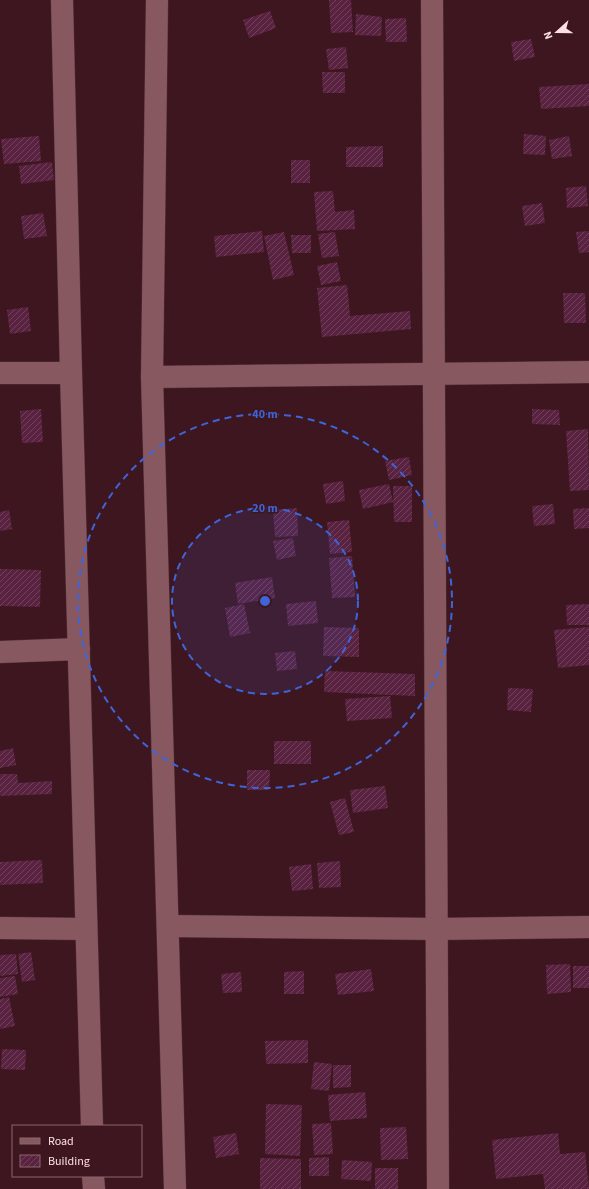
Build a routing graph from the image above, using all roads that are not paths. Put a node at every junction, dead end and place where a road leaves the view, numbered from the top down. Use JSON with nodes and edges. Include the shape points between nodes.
{"nodes":[{"id":1,"x":62,"y":0,"type":"edge"},
{"id":2,"x":157,"y":0,"type":"edge"},
{"id":3,"x":432,"y":0,"type":"edge"},
{"id":4,"x":589,"y":372,"type":"edge"},
{"id":5,"x":0,"y":373,"type":"edge"},
{"id":6,"x":71,"y":373,"type":"junction"},
{"id":7,"x":434,"y":374,"type":"junction"},
{"id":8,"x":152,"y":376,"type":"junction"},
{"id":9,"x":79,"y":649,"type":"junction"},
{"id":10,"x":0,"y":652,"type":"edge"},
{"id":11,"x":168,"y":926,"type":"junction"},
{"id":12,"x":0,"y":928,"type":"edge"},
{"id":13,"x":589,"y":928,"type":"edge"},
{"id":14,"x":86,"y":929,"type":"junction"},
{"id":15,"x":437,"y":929,"type":"junction"},
{"id":16,"x":92,"y":1125,"type":"edge"},
{"id":17,"x":93,"y":1177,"type":"edge"},
{"id":18,"x":94,"y":1189,"type":"edge"},
{"id":19,"x":176,"y":1189,"type":"edge"},
{"id":20,"x":438,"y":1189,"type":"edge"}],
"edges":[{"from":1,"to":6,"type":"street"},
{"from":2,"to":8,"type":"street"},
{"from":3,"to":7,"type":"street"},
{"from":4,"to":7,"type":"street"},
{"from":5,"to":6,"type":"street"},
{"from":6,"to":9,"type":"street"},
{"from":7,"to":8,"type":"street"},
{"from":7,"to":15,"type":"street"},
{"from":8,"to":11,"type":"street"},
{"from":9,"to":10,"type":"street"},
{"from":9,"to":14,"type":"street"},
{"from":11,"to":15,"type":"street"},
{"from":11,"to":19,"type":"street"},
{"from":12,"to":14,"type":"street"},
{"from":13,"to":15,"type":"street"},
{"from":14,"to":16,"type":"street"},
{"from":15,"to":20,"type":"street"},
{"from":17,"to":18,"type":"street"}]}
